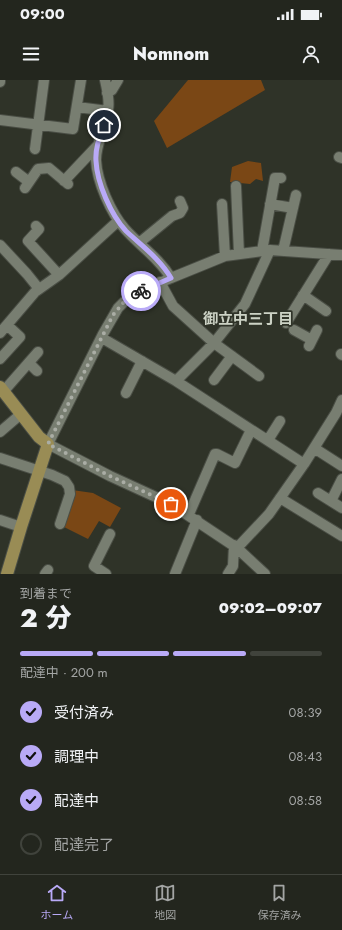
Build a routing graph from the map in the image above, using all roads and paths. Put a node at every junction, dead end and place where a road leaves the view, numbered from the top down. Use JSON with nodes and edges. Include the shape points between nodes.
{"nodes":[{"id":1,"x":44,"y":80,"type":"edge"},
{"id":2,"x":80,"y":80,"type":"edge"},
{"id":3,"x":105,"y":80,"type":"edge"},
{"id":4,"x":118,"y":80,"type":"edge"},
{"id":5,"x":107,"y":92,"type":"junction"},
{"id":6,"x":77,"y":107,"type":"junction"},
{"id":7,"x":108,"y":111,"type":"junction"},
{"id":8,"x":0,"y":120,"type":"edge"},
{"id":9,"x":39,"y":124,"type":"junction"},
{"id":10,"x":98,"y":145,"type":"junction"},
{"id":11,"x":35,"y":149,"type":"dead end"},
{"id":12,"x":16,"y":172,"type":"dead end"},
{"id":13,"x":280,"y":178,"type":"dead end"},
{"id":14,"x":236,"y":186,"type":"dead end"},
{"id":15,"x":296,"y":195,"type":"dead end"},
{"id":16,"x":180,"y":201,"type":"dead end"},
{"id":17,"x":222,"y":204,"type":"dead end"},
{"id":18,"x":270,"y":204,"type":"junction"},
{"id":19,"x":293,"y":208,"type":"junction"},
{"id":20,"x":118,"y":221,"type":"junction"},
{"id":21,"x":36,"y":226,"type":"dead end"},
{"id":22,"x":139,"y":243,"type":"junction"},
{"id":23,"x":0,"y":246,"type":"edge"},
{"id":24,"x":266,"y":250,"type":"junction"},
{"id":25,"x":283,"y":251,"type":"junction"},
{"id":26,"x":239,"y":254,"type":"junction"},
{"id":27,"x":329,"y":254,"type":"junction"},
{"id":28,"x":342,"y":255,"type":"edge"},
{"id":29,"x":226,"y":256,"type":"junction"},
{"id":30,"x":59,"y":275,"type":"junction"},
{"id":31,"x":171,"y":278,"type":"junction"},
{"id":32,"x":160,"y":282,"type":"junction"},
{"id":33,"x":39,"y":289,"type":"junction"},
{"id":34,"x":303,"y":295,"type":"junction"},
{"id":35,"x":326,"y":311,"type":"dead end"},
{"id":36,"x":286,"y":323,"type":"dead end"},
{"id":37,"x":7,"y":325,"type":"junction"},
{"id":38,"x":294,"y":330,"type":"dead end"},
{"id":39,"x":318,"y":330,"type":"dead end"},
{"id":40,"x":0,"y":333,"type":"edge"},
{"id":41,"x":102,"y":338,"type":"junction"},
{"id":42,"x":214,"y":343,"type":"junction"},
{"id":43,"x":38,"y":352,"type":"dead end"},
{"id":44,"x":232,"y":356,"type":"junction"},
{"id":45,"x":0,"y":359,"type":"edge"},
{"id":46,"x":142,"y":361,"type":"junction"},
{"id":47,"x":29,"y":363,"type":"junction"},
{"id":48,"x":37,"y":370,"type":"dead end"},
{"id":49,"x":259,"y":376,"type":"dead end"},
{"id":50,"x":214,"y":380,"type":"dead end"},
{"id":51,"x":176,"y":381,"type":"junction"},
{"id":52,"x":126,"y":388,"type":"dead end"},
{"id":53,"x":2,"y":390,"type":"edge"},
{"id":54,"x":342,"y":400,"type":"edge"},
{"id":55,"x":21,"y":414,"type":"junction"},
{"id":56,"x":339,"y":415,"type":"edge"},
{"id":57,"x":280,"y":421,"type":"dead end"},
{"id":58,"x":252,"y":430,"type":"junction"},
{"id":59,"x":0,"y":432,"type":"edge"},
{"id":60,"x":268,"y":440,"type":"junction"},
{"id":61,"x":48,"y":444,"type":"junction"},
{"id":62,"x":314,"y":448,"type":"junction"},
{"id":63,"x":0,"y":458,"type":"edge"},
{"id":64,"x":304,"y":464,"type":"junction"},
{"id":65,"x":342,"y":466,"type":"edge"},
{"id":66,"x":40,"y":471,"type":"junction"},
{"id":67,"x":342,"y":479,"type":"edge"},
{"id":68,"x":318,"y":493,"type":"dead end"},
{"id":69,"x":280,"y":498,"type":"junction"},
{"id":70,"x":331,"y":501,"type":"junction"},
{"id":71,"x":342,"y":508,"type":"edge"},
{"id":72,"x":193,"y":517,"type":"junction"},
{"id":73,"x":0,"y":520,"type":"edge"},
{"id":74,"x":60,"y":524,"type":"dead end"},
{"id":75,"x":20,"y":527,"type":"junction"},
{"id":76,"x":110,"y":534,"type":"dead end"},
{"id":77,"x":342,"y":536,"type":"edge"},
{"id":78,"x":236,"y":546,"type":"junction"},
{"id":79,"x":7,"y":574,"type":"edge"},
{"id":80,"x":106,"y":574,"type":"edge"},
{"id":81,"x":175,"y":574,"type":"edge"},
{"id":82,"x":228,"y":574,"type":"edge"},
{"id":83,"x":265,"y":574,"type":"edge"}],
"edges":[{"from":1,"to":9,"type":"street"},
{"from":2,"to":6,"type":"street"},
{"from":3,"to":5,"type":"street"},
{"from":4,"to":5,"type":"street","via":[[112,90]]},
{"from":5,"to":7,"type":"street"},
{"from":6,"to":7,"type":"street"},
{"from":6,"to":9,"type":"street","via":[[73,129]]},
{"from":7,"to":10,"type":"street"},
{"from":8,"to":9,"type":"street"},
{"from":9,"to":11,"type":"street"},
{"from":10,"to":12,"type":"street","via":[[66,183],[49,168],[38,169],[27,185]]},
{"from":10,"to":20,"type":"street","via":[[96,160],[100,181]]},
{"from":13,"to":18,"type":"street","via":[[275,178]]},
{"from":14,"to":26,"type":"street"},
{"from":15,"to":19,"type":"street"},
{"from":16,"to":22,"type":"street","via":[[184,208],[180,213],[172,216]]},
{"from":17,"to":29,"type":"street"},
{"from":18,"to":19,"type":"street"},
{"from":18,"to":24,"type":"street"},
{"from":19,"to":25,"type":"street"},
{"from":20,"to":22,"type":"street"},
{"from":20,"to":30,"type":"street"},
{"from":21,"to":30,"type":"street","via":[[40,229],[28,241]]},
{"from":22,"to":31,"type":"street","via":[[160,262]]},
{"from":23,"to":33,"type":"street"},
{"from":24,"to":25,"type":"street"},
{"from":24,"to":26,"type":"street"},
{"from":24,"to":42,"type":"street","via":[[245,304]]},
{"from":25,"to":27,"type":"street"},
{"from":26,"to":29,"type":"street"},
{"from":27,"to":28,"type":"street"},
{"from":27,"to":34,"type":"street"},
{"from":29,"to":31,"type":"street"},
{"from":30,"to":33,"type":"street"},
{"from":31,"to":32,"type":"street"},
{"from":32,"to":41,"type":"street","via":[[124,302]]},
{"from":32,"to":42,"type":"street","via":[[173,306]]},
{"from":33,"to":37,"type":"street"},
{"from":34,"to":35,"type":"street"},
{"from":34,"to":36,"type":"street"},
{"from":37,"to":40,"type":"street"},
{"from":37,"to":45,"type":"street","via":[[20,337]]},
{"from":38,"to":39,"type":"street","via":[[310,343]]},
{"from":41,"to":46,"type":"street"},
{"from":41,"to":61,"type":"street"},
{"from":42,"to":44,"type":"street"},
{"from":42,"to":51,"type":"street"},
{"from":43,"to":47,"type":"street"},
{"from":44,"to":49,"type":"street"},
{"from":44,"to":50,"type":"street"},
{"from":46,"to":51,"type":"street"},
{"from":46,"to":52,"type":"street"},
{"from":47,"to":48,"type":"street"},
{"from":47,"to":53,"type":"street"},
{"from":51,"to":58,"type":"street"},
{"from":53,"to":55,"type":"main road"},
{"from":54,"to":56,"type":"street"},
{"from":55,"to":59,"type":"street"},
{"from":55,"to":61,"type":"main road","via":[[39,437]]},
{"from":56,"to":62,"type":"street"},
{"from":57,"to":60,"type":"street"},
{"from":58,"to":60,"type":"street"},
{"from":58,"to":72,"type":"street","via":[[235,463],[215,454]]},
{"from":60,"to":64,"type":"street"},
{"from":61,"to":66,"type":"main road"},
{"from":61,"to":72,"type":"street"},
{"from":62,"to":64,"type":"street"},
{"from":62,"to":65,"type":"street"},
{"from":63,"to":66,"type":"street"},
{"from":64,"to":69,"type":"street"},
{"from":66,"to":74,"type":"street","via":[[65,481],[69,487],[70,494]]},
{"from":66,"to":75,"type":"main road"},
{"from":67,"to":70,"type":"street"},
{"from":68,"to":70,"type":"street"},
{"from":69,"to":77,"type":"street","via":[[313,523]]},
{"from":69,"to":78,"type":"street"},
{"from":70,"to":71,"type":"street"},
{"from":72,"to":78,"type":"street"},
{"from":72,"to":81,"type":"street"},
{"from":73,"to":75,"type":"street"},
{"from":75,"to":79,"type":"main road"},
{"from":76,"to":80,"type":"street","via":[[94,566]]},
{"from":78,"to":82,"type":"street","via":[[233,566]]},
{"from":78,"to":83,"type":"street"}]}
